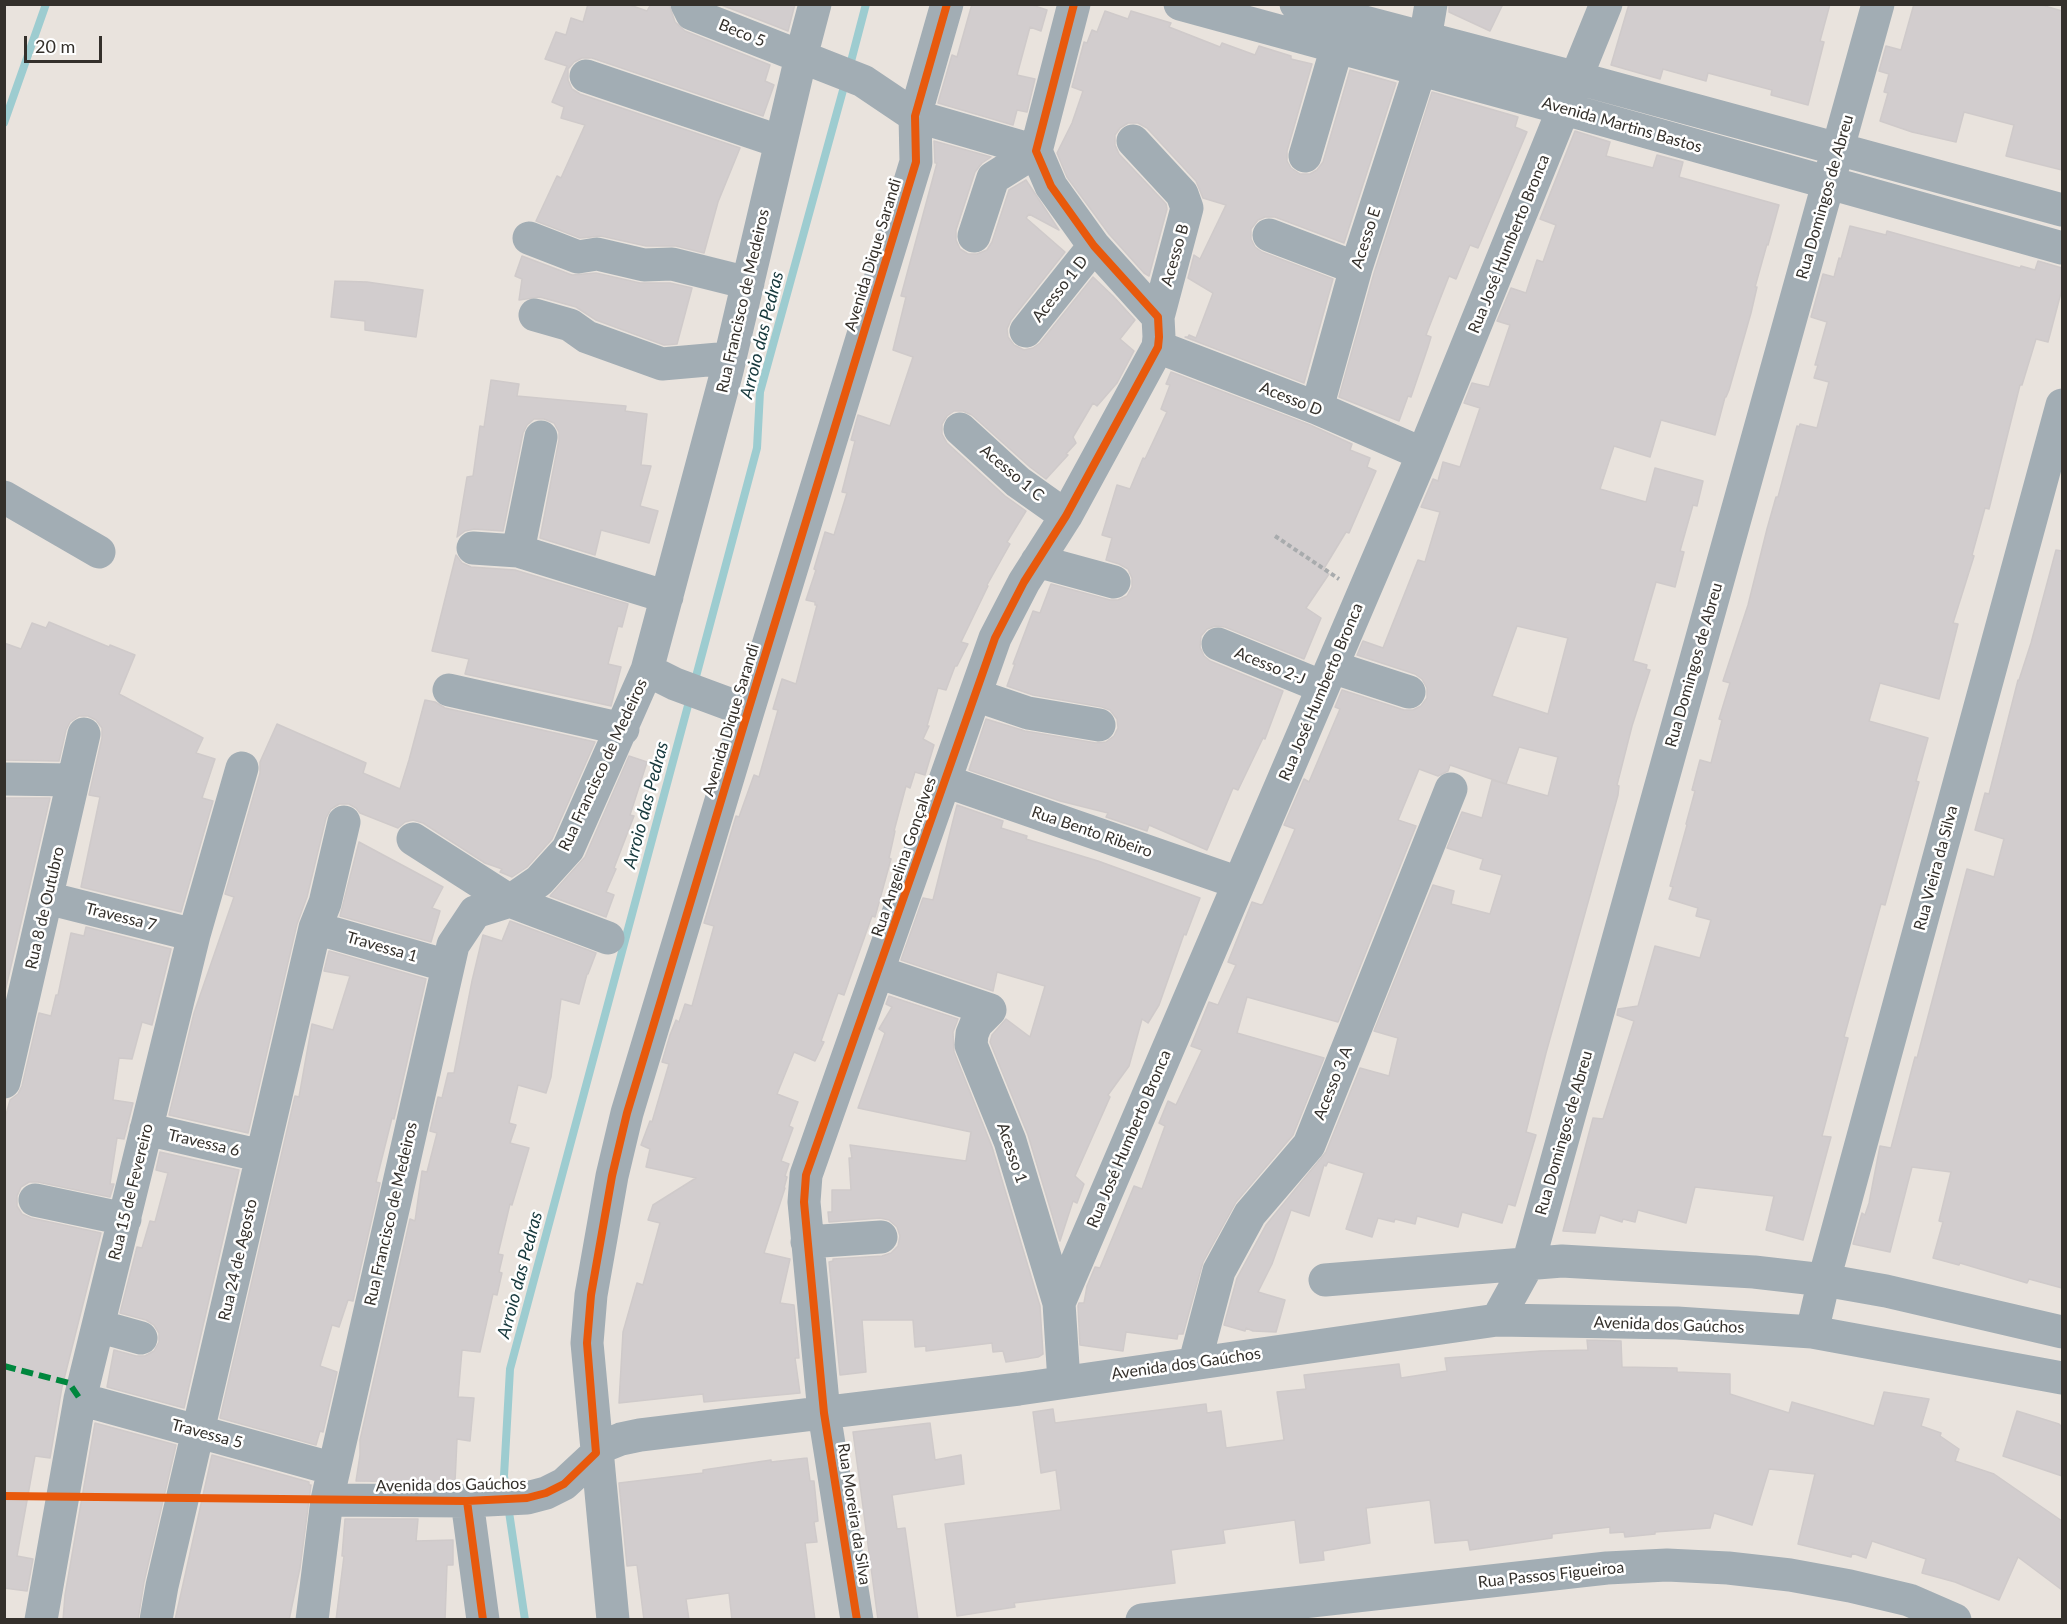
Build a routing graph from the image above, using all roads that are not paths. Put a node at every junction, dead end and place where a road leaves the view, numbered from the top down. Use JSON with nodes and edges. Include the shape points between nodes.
{"nodes":[{"id":1,"x":687,"y":4,"type":"edge"},
{"id":2,"x":815,"y":4,"type":"edge"},
{"id":3,"x":948,"y":4,"type":"edge"},
{"id":4,"x":1074,"y":4,"type":"edge"},
{"id":5,"x":1180,"y":4,"type":"edge"},
{"id":6,"x":1296,"y":4,"type":"edge"},
{"id":7,"x":1431,"y":4,"type":"edge"},
{"id":8,"x":1605,"y":4,"type":"edge"},
{"id":9,"x":1878,"y":4,"type":"edge"},
{"id":10,"x":1337,"y":47,"type":"junction"},
{"id":11,"x":1423,"y":54,"type":"junction"},
{"id":12,"x":814,"y":61,"type":"junction"},
{"id":13,"x":586,"y":76,"type":"dead end"},
{"id":14,"x":1576,"y":78,"type":"junction"},
{"id":15,"x":1565,"y":109,"type":"junction"},
{"id":16,"x":915,"y":116,"type":"junction"},
{"id":17,"x":1133,"y":141,"type":"dead end"},
{"id":18,"x":781,"y":142,"type":"junction"},
{"id":19,"x":1838,"y":150,"type":"junction"},
{"id":20,"x":1036,"y":152,"type":"junction"},
{"id":21,"x":1305,"y":156,"type":"dead end"},
{"id":22,"x":1829,"y":183,"type":"junction"},
{"id":23,"x":2062,"y":210,"type":"edge"},
{"id":24,"x":1269,"y":235,"type":"dead end"},
{"id":25,"x":974,"y":236,"type":"dead end"},
{"id":26,"x":529,"y":238,"type":"dead end"},
{"id":27,"x":1094,"y":246,"type":"junction"},
{"id":28,"x":2062,"y":248,"type":"edge"},
{"id":29,"x":1356,"y":268,"type":"junction"},
{"id":30,"x":748,"y":283,"type":"junction"},
{"id":31,"x":535,"y":315,"type":"dead end"},
{"id":32,"x":1026,"y":331,"type":"dead end"},
{"id":33,"x":1158,"y":332,"type":"junction"},
{"id":34,"x":730,"y":358,"type":"junction"},
{"id":35,"x":2062,"y":405,"type":"edge"},
{"id":36,"x":1317,"y":408,"type":"junction"},
{"id":37,"x":960,"y":429,"type":"dead end"},
{"id":38,"x":541,"y":436,"type":"dead end"},
{"id":39,"x":1423,"y":454,"type":"junction"},
{"id":40,"x":4,"y":497,"type":"edge"},
{"id":41,"x":1066,"y":516,"type":"junction"},
{"id":42,"x":473,"y":549,"type":"dead end"},
{"id":43,"x":518,"y":551,"type":"junction"},
{"id":44,"x":99,"y":552,"type":"dead end"},
{"id":45,"x":1037,"y":561,"type":"junction"},
{"id":46,"x":1114,"y":582,"type":"dead end"},
{"id":47,"x":667,"y":597,"type":"junction"},
{"id":48,"x":1218,"y":644,"type":"dead end"},
{"id":49,"x":661,"y":677,"type":"junction"},
{"id":50,"x":1328,"y":677,"type":"junction"},
{"id":51,"x":450,"y":690,"type":"dead end"},
{"id":52,"x":1408,"y":692,"type":"dead end"},
{"id":53,"x":975,"y":695,"type":"junction"},
{"id":54,"x":748,"y":711,"type":"junction"},
{"id":55,"x":1100,"y":725,"type":"dead end"},
{"id":56,"x":623,"y":729,"type":"junction"},
{"id":57,"x":84,"y":734,"type":"dead end"},
{"id":58,"x":242,"y":768,"type":"dead end"},
{"id":59,"x":4,"y":779,"type":"edge"},
{"id":60,"x":73,"y":780,"type":"junction"},
{"id":61,"x":945,"y":781,"type":"junction"},
{"id":62,"x":1451,"y":789,"type":"dead end"},
{"id":63,"x":344,"y":822,"type":"dead end"},
{"id":64,"x":413,"y":839,"type":"dead end"},
{"id":65,"x":1239,"y":883,"type":"junction"},
{"id":66,"x":47,"y":898,"type":"junction"},
{"id":67,"x":510,"y":901,"type":"junction"},
{"id":68,"x":320,"y":915,"type":"junction"},
{"id":69,"x":194,"y":935,"type":"junction"},
{"id":70,"x":608,"y":938,"type":"dead end"},
{"id":71,"x":448,"y":966,"type":"junction"},
{"id":72,"x":878,"y":972,"type":"junction"},
{"id":73,"x":4,"y":1082,"type":"edge"},
{"id":74,"x":147,"y":1129,"type":"junction"},
{"id":75,"x":262,"y":1156,"type":"junction"},
{"id":76,"x":35,"y":1200,"type":"dead end"},
{"id":77,"x":124,"y":1219,"type":"junction"},
{"id":78,"x":881,"y":1237,"type":"dead end"},
{"id":79,"x":807,"y":1242,"type":"junction"},
{"id":80,"x":1528,"y":1264,"type":"junction"},
{"id":81,"x":1325,"y":1280,"type":"dead end"},
{"id":82,"x":1824,"y":1280,"type":"junction"},
{"id":83,"x":1059,"y":1303,"type":"junction"},
{"id":84,"x":1497,"y":1320,"type":"junction"},
{"id":85,"x":98,"y":1326,"type":"junction"},
{"id":86,"x":1812,"y":1332,"type":"junction"},
{"id":87,"x":2062,"y":1332,"type":"edge"},
{"id":88,"x":141,"y":1338,"type":"dead end"},
{"id":89,"x":1195,"y":1362,"type":"junction"},
{"id":90,"x":2062,"y":1378,"type":"edge"},
{"id":91,"x":1064,"y":1382,"type":"junction"},
{"id":92,"x":80,"y":1399,"type":"junction"},
{"id":93,"x":824,"y":1413,"type":"junction"},
{"id":94,"x":198,"y":1431,"type":"junction"},
{"id":95,"x":596,"y":1453,"type":"junction"},
{"id":96,"x":330,"y":1484,"type":"junction"},
{"id":97,"x":473,"y":1501,"type":"junction"},
{"id":98,"x":41,"y":1620,"type":"edge"},
{"id":99,"x":156,"y":1620,"type":"edge"},
{"id":100,"x":312,"y":1620,"type":"edge"},
{"id":101,"x":483,"y":1620,"type":"edge"},
{"id":102,"x":614,"y":1620,"type":"edge"},
{"id":103,"x":857,"y":1620,"type":"edge"},
{"id":104,"x":1142,"y":1620,"type":"edge"},
{"id":105,"x":1955,"y":1620,"type":"edge"}],
"edges":[{"from":1,"to":12,"type":"street","name":"Beco 5","via":[[693,14]]},
{"from":2,"to":12,"type":"street","name":"Rua Francisco de Medeiros"},
{"from":3,"to":16,"type":"street","name":"Avenida Dique Sarandi"},
{"from":4,"to":20,"type":"street"},
{"from":5,"to":10,"type":"street","name":"Avenida Martins Bastos"},
{"from":6,"to":11,"type":"street","name":"Avenida Martins Bastos"},
{"from":7,"to":11,"type":"street","name":"Acesso E"},
{"from":8,"to":14,"type":"street","name":"Rua José Humberto Bronca"},
{"from":9,"to":19,"type":"street","name":"Rua Domingos de Abreu"},
{"from":10,"to":11,"type":"street","name":"Avenida Martins Bastos"},
{"from":10,"to":21,"type":"street"},
{"from":11,"to":14,"type":"street","name":"Avenida Martins Bastos"},
{"from":11,"to":15,"type":"street","name":"Avenida Martins Bastos"},
{"from":11,"to":29,"type":"street","name":"Acesso E"},
{"from":12,"to":16,"type":"street","name":"Beco 5","via":[[863,81]]},
{"from":12,"to":18,"type":"street","name":"Rua Francisco de Medeiros"},
{"from":13,"to":18,"type":"street"},
{"from":14,"to":15,"type":"street","name":"Rua José Humberto Bronca"},
{"from":14,"to":19,"type":"street","name":"Avenida Martins Bastos"},
{"from":15,"to":22,"type":"street","name":"Avenida Martins Bastos"},
{"from":15,"to":39,"type":"street","name":"Rua José Humberto Bronca"},
{"from":16,"to":20,"type":"street","name":"Beco 5"},
{"from":16,"to":54,"type":"street","name":"Avenida Dique Sarandi","via":[[916,162]]},
{"from":17,"to":33,"type":"street","name":"Acesso B","via":[[1182,194],[1187,208]]},
{"from":18,"to":30,"type":"street","name":"Rua Francisco de Medeiros"},
{"from":19,"to":22,"type":"street","name":"Rua Domingos de Abreu"},
{"from":19,"to":23,"type":"street","name":"Avenida Martins Bastos"},
{"from":20,"to":25,"type":"street","via":[[993,178]]},
{"from":20,"to":27,"type":"street","via":[[1051,186]]},
{"from":22,"to":28,"type":"street","name":"Avenida Martins Bastos"},
{"from":22,"to":80,"type":"street","name":"Rua Domingos de Abreu"},
{"from":24,"to":29,"type":"street"},
{"from":26,"to":30,"type":"street","via":[[578,257],[597,255],[644,265],[672,264]]},
{"from":27,"to":32,"type":"street","name":"Acesso 1 D"},
{"from":27,"to":33,"type":"street"},
{"from":29,"to":36,"type":"street","name":"Acesso E"},
{"from":30,"to":34,"type":"street","name":"Rua Francisco de Medeiros"},
{"from":31,"to":34,"type":"street","via":[[570,325],[587,338],[662,364]]},
{"from":33,"to":36,"type":"street","name":"Acesso D"},
{"from":33,"to":41,"type":"street","name":"Rua Angelina Gonçalves"},
{"from":34,"to":47,"type":"street","name":"Rua Francisco de Medeiros"},
{"from":35,"to":82,"type":"street","name":"Rua Vieira da Silva"},
{"from":36,"to":39,"type":"street","name":"Acesso D"},
{"from":37,"to":41,"type":"street","name":"Acesso 1 C","via":[[1018,482]]},
{"from":38,"to":43,"type":"street"},
{"from":39,"to":50,"type":"street","name":"Rua José Humberto Bronca"},
{"from":40,"to":44,"type":"street"},
{"from":41,"to":45,"type":"street","name":"Rua Angelina Gonçalves"},
{"from":42,"to":43,"type":"street"},
{"from":43,"to":47,"type":"street"},
{"from":45,"to":46,"type":"street"},
{"from":45,"to":53,"type":"street","name":"Rua Angelina Gonçalves","via":[[1012,602]]},
{"from":47,"to":49,"type":"street","name":"Rua Francisco de Medeiros"},
{"from":48,"to":50,"type":"street","name":"Acesso 2-J"},
{"from":49,"to":54,"type":"street"},
{"from":49,"to":56,"type":"street","name":"Rua Francisco de Medeiros"},
{"from":50,"to":52,"type":"street","name":"Acesso 2-J"},
{"from":50,"to":65,"type":"street","name":"Rua José Humberto Bronca"},
{"from":51,"to":56,"type":"street"},
{"from":53,"to":55,"type":"street","via":[[1028,713]]},
{"from":53,"to":61,"type":"street","name":"Rua Angelina Gonçalves"},
{"from":54,"to":95,"type":"street","name":"Avenida Dique Sarandi","via":[[627,1113],[612,1176],[587,1343]]},
{"from":56,"to":67,"type":"street","name":"Rua Francisco de Medeiros","via":[[568,849],[539,881]]},
{"from":57,"to":60,"type":"street","name":"Rua 8 de Outubro"},
{"from":58,"to":69,"type":"street","name":"Rua 15 de Fevereiro"},
{"from":59,"to":60,"type":"street"},
{"from":60,"to":66,"type":"street","name":"Rua 8 de Outubro"},
{"from":61,"to":65,"type":"street","name":"Rua Bento Ribeiro"},
{"from":61,"to":72,"type":"street","name":"Rua Angelina Gonçalves"},
{"from":62,"to":89,"type":"street","name":"Acesso 3 A","via":[[1309,1145],[1250,1214],[1219,1271]]},
{"from":63,"to":68,"type":"street","name":"Rua 24 de Agosto"},
{"from":64,"to":67,"type":"street"},
{"from":65,"to":83,"type":"street","name":"Rua José Humberto Bronca"},
{"from":66,"to":69,"type":"street","name":"Travessa 7"},
{"from":66,"to":73,"type":"street","name":"Rua 8 de Outubro"},
{"from":67,"to":70,"type":"street"},
{"from":67,"to":71,"type":"street","name":"Rua Francisco de Medeiros","via":[[475,912],[453,945]]},
{"from":68,"to":71,"type":"street","name":"Travessa 1"},
{"from":68,"to":75,"type":"street","name":"Rua 24 de Agosto"},
{"from":69,"to":74,"type":"street","name":"Rua 15 de Fevereiro"},
{"from":71,"to":96,"type":"street","name":"Rua Francisco de Medeiros"},
{"from":72,"to":79,"type":"street","name":"Rua Angelina Gonçalves","via":[[806,1175]]},
{"from":72,"to":83,"type":"street","name":"Acesso 1","via":[[1003,1010],[976,1024],[971,1045],[1010,1142]]},
{"from":74,"to":75,"type":"street","name":"Travessa 6"},
{"from":74,"to":77,"type":"street","name":"Rua 15 de Fevereiro"},
{"from":75,"to":94,"type":"street","name":"Rua 24 de Agosto"},
{"from":76,"to":77,"type":"street"},
{"from":77,"to":85,"type":"street","name":"Rua 15 de Fevereiro"},
{"from":78,"to":79,"type":"street"},
{"from":79,"to":93,"type":"street","name":"Rua Angelina Gonçalves"},
{"from":80,"to":81,"type":"street"},
{"from":80,"to":82,"type":"street","via":[[1601,1262]]},
{"from":80,"to":84,"type":"street","name":"Rua Domingos de Abreu"},
{"from":82,"to":86,"type":"street","name":"Rua Vieira da Silva"},
{"from":82,"to":87,"type":"street","via":[[1944,1303]]},
{"from":83,"to":91,"type":"street","name":"Rua José Humberto Bronca"},
{"from":84,"to":86,"type":"street","name":"Avenida dos Gaúchos","via":[[1677,1323]]},
{"from":84,"to":89,"type":"street","name":"Avenida dos Gaúchos"},
{"from":85,"to":88,"type":"street"},
{"from":85,"to":92,"type":"street","name":"Rua 15 de Fevereiro"},
{"from":86,"to":90,"type":"street","name":"Avenida dos Gaúchos"},
{"from":89,"to":91,"type":"street","name":"Avenida dos Gaúchos"},
{"from":91,"to":93,"type":"street","name":"Avenida dos Gaúchos"},
{"from":92,"to":94,"type":"street","name":"Travessa 5"},
{"from":92,"to":98,"type":"street","name":"Rua 15 de Fevereiro"},
{"from":93,"to":95,"type":"street","name":"Avenida dos Gaúchos","via":[[640,1435],[606,1445]]},
{"from":93,"to":103,"type":"street","name":"Rua Moreira da Silva"},
{"from":94,"to":96,"type":"street","name":"Travessa 5"},
{"from":94,"to":99,"type":"street","name":"Rua 24 de Agosto"},
{"from":95,"to":97,"type":"street","name":"Avenida dos Gaúchos","via":[[564,1484],[546,1493]]},
{"from":95,"to":102,"type":"street","name":"Avenida Dique Sarandi"},
{"from":96,"to":97,"type":"street","name":"Avenida dos Gaúchos"},
{"from":96,"to":100,"type":"street","name":"Rua Francisco de Medeiros"},
{"from":97,"to":101,"type":"street"},
{"from":104,"to":105,"type":"street","name":"Rua Passos Figueiroa","via":[[1607,1568],[1667,1565],[1728,1568],[1850,1586],[1909,1600]]}]}
